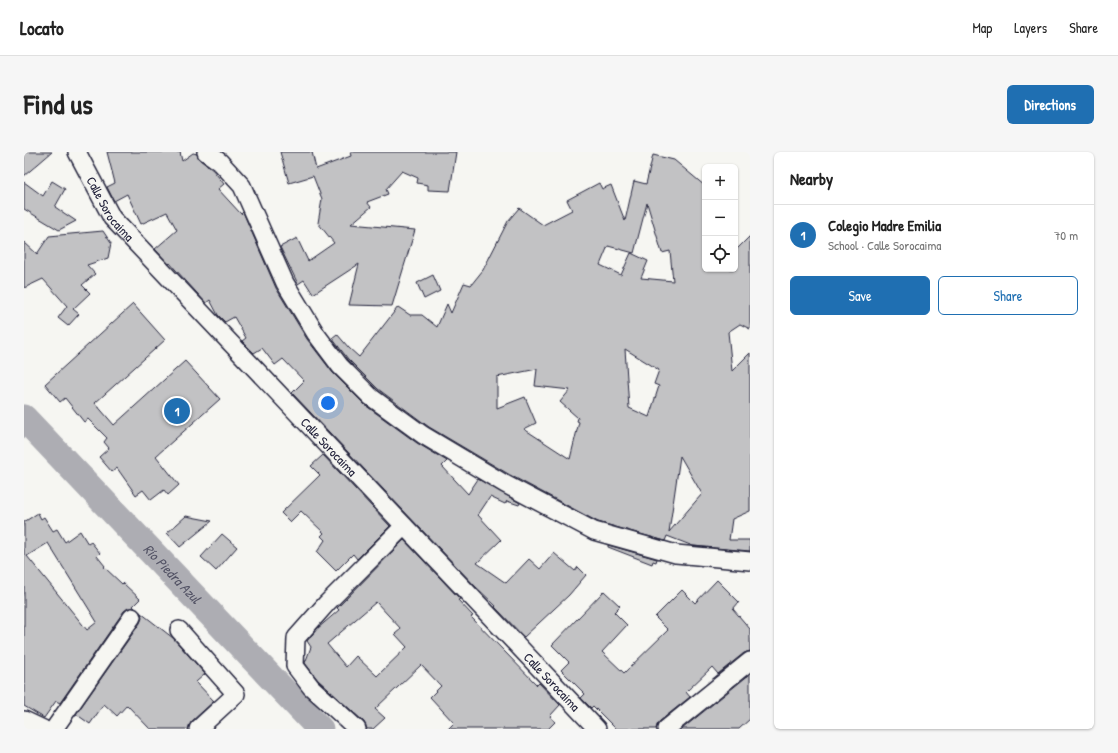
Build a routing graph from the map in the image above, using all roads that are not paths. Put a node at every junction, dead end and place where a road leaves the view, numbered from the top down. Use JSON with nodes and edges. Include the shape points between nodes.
{"nodes":[{"id":1,"x":77,"y":152,"type":"edge"},
{"id":2,"x":206,"y":152,"type":"edge"},
{"id":3,"x":404,"y":526,"type":"junction"},
{"id":4,"x":750,"y":561,"type":"edge"},
{"id":5,"x":132,"y":617,"type":"dead end"},
{"id":6,"x":179,"y":630,"type":"dead end"},
{"id":7,"x":750,"y":661,"type":"edge"},
{"id":8,"x":24,"y":720,"type":"edge"},
{"id":9,"x":43,"y":729,"type":"edge"},
{"id":10,"x":54,"y":729,"type":"edge"},
{"id":11,"x":198,"y":729,"type":"edge"},
{"id":12,"x":357,"y":729,"type":"edge"},
{"id":13,"x":597,"y":729,"type":"edge"},
{"id":14,"x":666,"y":729,"type":"edge"}],
"edges":[{"from":1,"to":3,"type":"street","name":"Calle Sorocaima","via":[[112,218]]},
{"from":2,"to":4,"type":"street","via":[[220,162],[242,186],[285,283],[316,334],[340,366],[371,397],[423,435],[505,484],[594,530],[676,554]]},
{"from":3,"to":12,"type":"street","via":[[296,638],[295,666],[311,687]]},
{"from":3,"to":13,"type":"street","name":"Calle Sorocaima"},
{"from":5,"to":10,"type":"street"},
{"from":6,"to":11,"type":"street","via":[[236,694]]},
{"from":7,"to":14,"type":"street"},
{"from":8,"to":9,"type":"street"}]}
